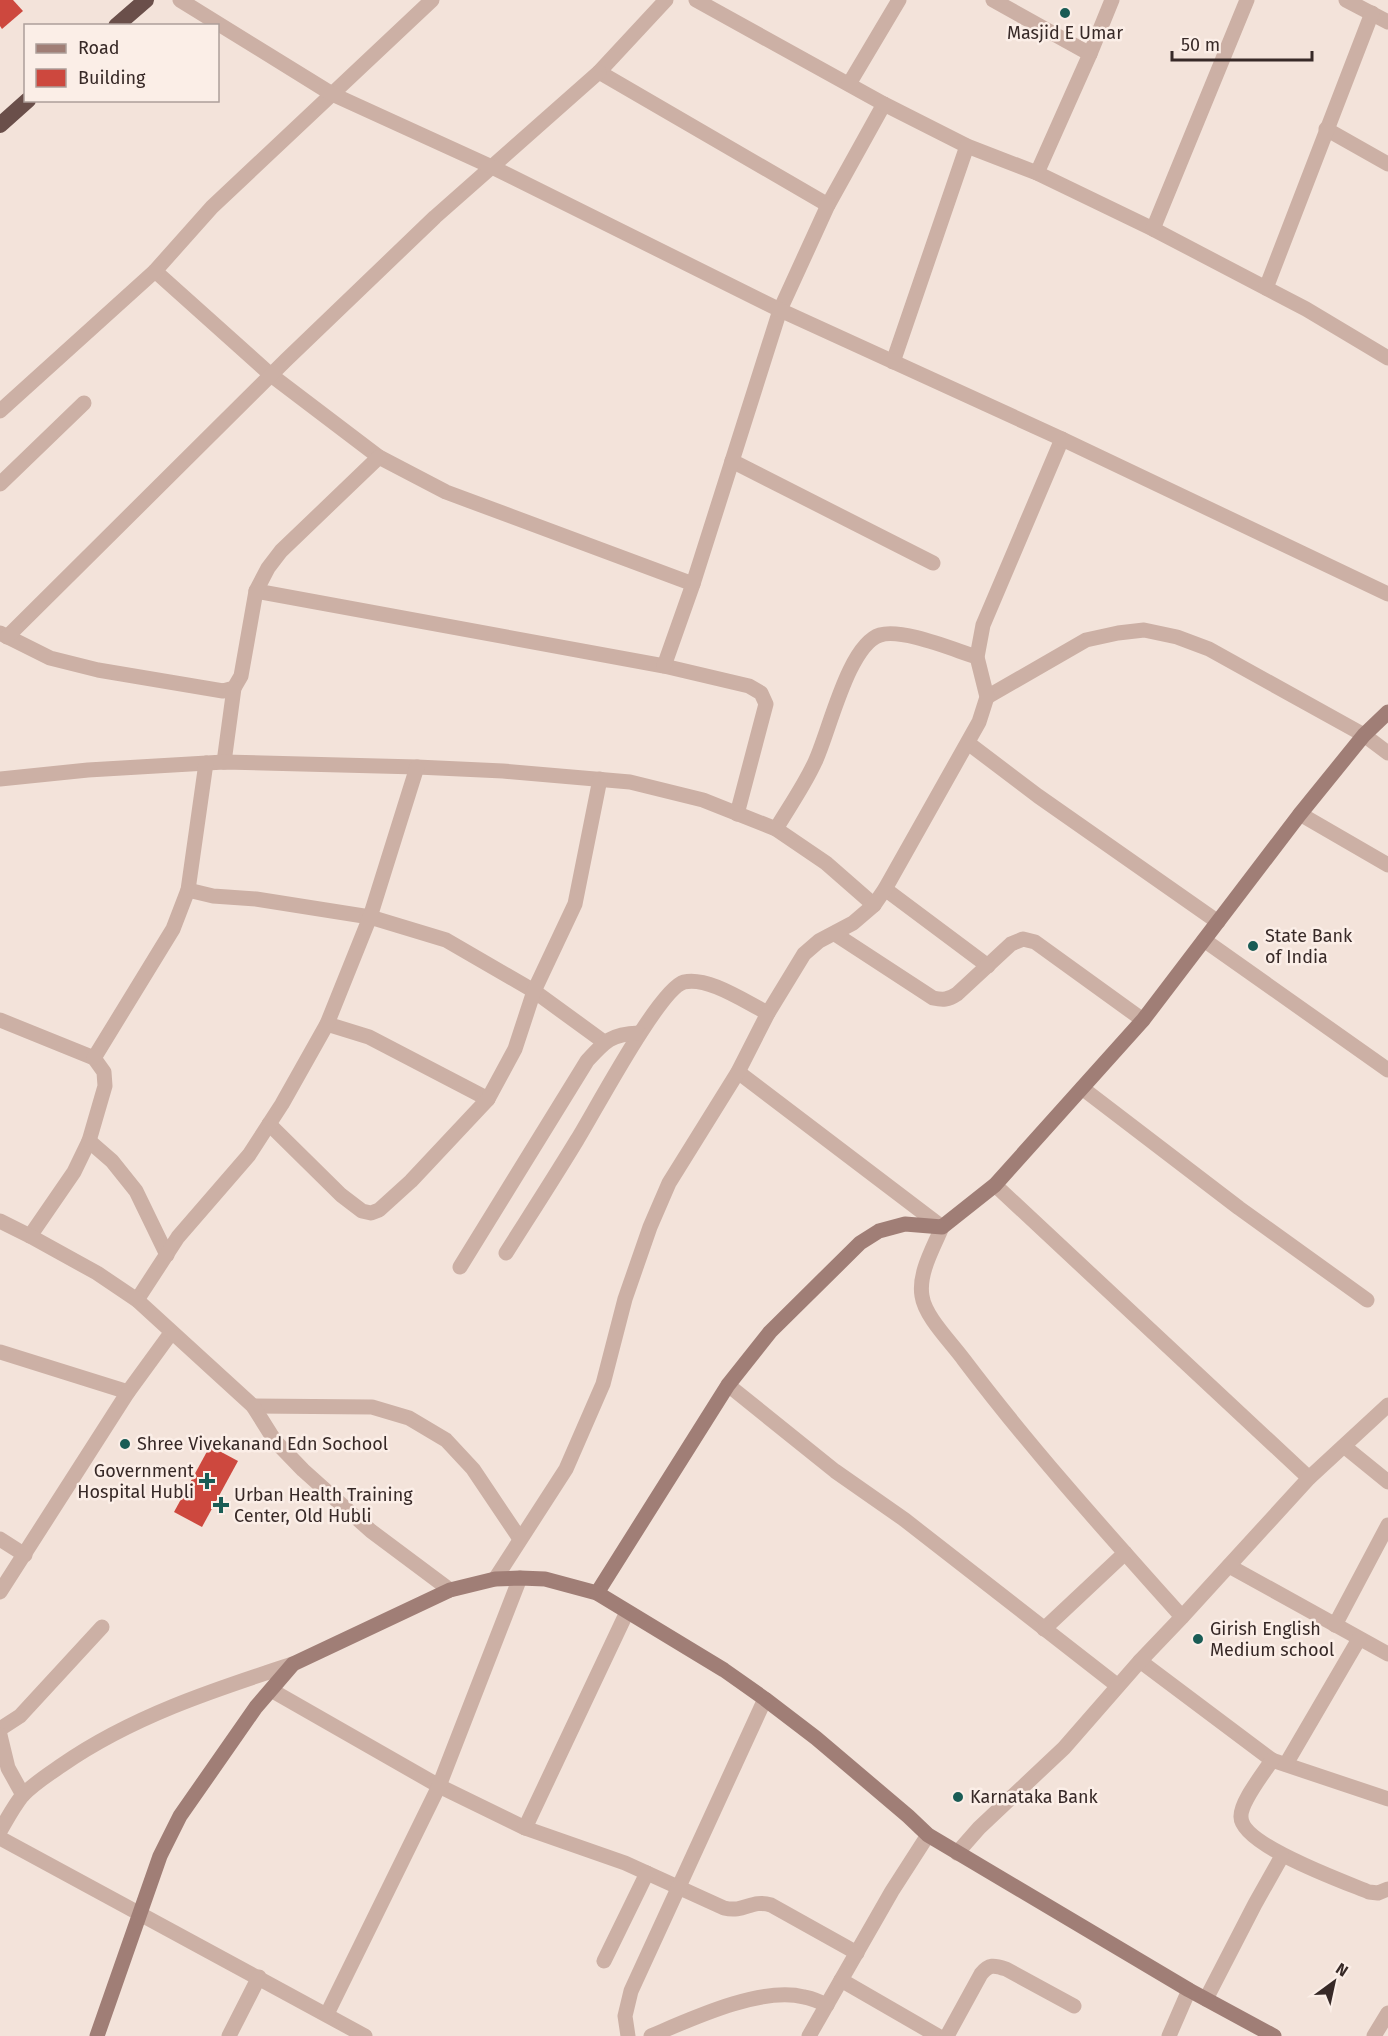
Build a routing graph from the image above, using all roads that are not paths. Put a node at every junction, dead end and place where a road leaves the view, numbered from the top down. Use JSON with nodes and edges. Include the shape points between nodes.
{"nodes":[{"id":1,"x":146,"y":0,"type":"edge"},
{"id":2,"x":180,"y":0,"type":"edge"},
{"id":3,"x":432,"y":0,"type":"edge"},
{"id":4,"x":666,"y":0,"type":"edge"},
{"id":5,"x":696,"y":0,"type":"edge"},
{"id":6,"x":899,"y":0,"type":"edge"},
{"id":7,"x":993,"y":0,"type":"edge"},
{"id":8,"x":1112,"y":0,"type":"edge"},
{"id":9,"x":1247,"y":0,"type":"edge"},
{"id":10,"x":1346,"y":0,"type":"edge"},
{"id":11,"x":1372,"y":13,"type":"junction"},
{"id":12,"x":1388,"y":22,"type":"edge"},
{"id":13,"x":118,"y":24,"type":"edge"},
{"id":14,"x":219,"y":24,"type":"edge"},
{"id":15,"x":219,"y":24,"type":"edge"},
{"id":16,"x":1090,"y":54,"type":"junction"},
{"id":17,"x":598,"y":72,"type":"junction"},
{"id":18,"x":849,"y":84,"type":"junction"},
{"id":19,"x":332,"y":94,"type":"junction"},
{"id":20,"x":26,"y":102,"type":"edge"},
{"id":21,"x":884,"y":104,"type":"junction"},
{"id":22,"x":0,"y":125,"type":"edge"},
{"id":23,"x":1326,"y":129,"type":"junction"},
{"id":24,"x":967,"y":146,"type":"junction"},
{"id":25,"x":1388,"y":164,"type":"edge"},
{"id":26,"x":492,"y":167,"type":"junction"},
{"id":27,"x":1037,"y":172,"type":"junction"},
{"id":28,"x":828,"y":205,"type":"junction"},
{"id":29,"x":1153,"y":229,"type":"junction"},
{"id":30,"x":155,"y":271,"type":"junction"},
{"id":31,"x":1266,"y":288,"type":"junction"},
{"id":32,"x":780,"y":310,"type":"junction"},
{"id":33,"x":1388,"y":358,"type":"edge"},
{"id":34,"x":892,"y":362,"type":"junction"},
{"id":35,"x":271,"y":375,"type":"junction"},
{"id":36,"x":84,"y":403,"type":"dead end"},
{"id":37,"x":0,"y":411,"type":"edge"},
{"id":38,"x":1062,"y":439,"type":"junction"},
{"id":39,"x":379,"y":457,"type":"junction"},
{"id":40,"x":732,"y":461,"type":"junction"},
{"id":41,"x":0,"y":484,"type":"edge"},
{"id":42,"x":933,"y":563,"type":"dead end"},
{"id":43,"x":693,"y":584,"type":"junction"},
{"id":44,"x":256,"y":591,"type":"junction"},
{"id":45,"x":1388,"y":594,"type":"edge"},
{"id":46,"x":4,"y":635,"type":"edge"},
{"id":47,"x":977,"y":657,"type":"junction"},
{"id":48,"x":663,"y":666,"type":"junction"},
{"id":49,"x":234,"y":688,"type":"junction"},
{"id":50,"x":987,"y":697,"type":"junction"},
{"id":51,"x":1388,"y":712,"type":"edge"},
{"id":52,"x":1364,"y":735,"type":"junction"},
{"id":53,"x":968,"y":743,"type":"junction"},
{"id":54,"x":1388,"y":753,"type":"edge"},
{"id":55,"x":224,"y":762,"type":"junction"},
{"id":56,"x":206,"y":763,"type":"junction"},
{"id":57,"x":417,"y":767,"type":"junction"},
{"id":58,"x":0,"y":779,"type":"edge"},
{"id":59,"x":600,"y":779,"type":"junction"},
{"id":60,"x":737,"y":814,"type":"junction"},
{"id":61,"x":1300,"y":814,"type":"junction"},
{"id":62,"x":776,"y":829,"type":"junction"},
{"id":63,"x":1388,"y":865,"type":"edge"},
{"id":64,"x":885,"y":889,"type":"junction"},
{"id":65,"x":188,"y":890,"type":"junction"},
{"id":66,"x":874,"y":904,"type":"junction"},
{"id":67,"x":370,"y":917,"type":"junction"},
{"id":68,"x":1218,"y":922,"type":"junction"},
{"id":69,"x":835,"y":934,"type":"junction"},
{"id":70,"x":1204,"y":940,"type":"junction"},
{"id":71,"x":988,"y":966,"type":"junction"},
{"id":72,"x":534,"y":992,"type":"junction"},
{"id":73,"x":768,"y":1013,"type":"junction"},
{"id":74,"x":0,"y":1020,"type":"edge"},
{"id":75,"x":1143,"y":1020,"type":"junction"},
{"id":76,"x":327,"y":1024,"type":"junction"},
{"id":77,"x":639,"y":1033,"type":"junction"},
{"id":78,"x":604,"y":1042,"type":"junction"},
{"id":79,"x":94,"y":1058,"type":"junction"},
{"id":80,"x":1388,"y":1070,"type":"edge"},
{"id":81,"x":738,"y":1072,"type":"junction"},
{"id":82,"x":1082,"y":1088,"type":"junction"},
{"id":83,"x":488,"y":1099,"type":"junction"},
{"id":84,"x":269,"y":1124,"type":"junction"},
{"id":85,"x":89,"y":1141,"type":"junction"},
{"id":86,"x":995,"y":1185,"type":"junction"},
{"id":87,"x":0,"y":1221,"type":"edge"},
{"id":88,"x":942,"y":1227,"type":"junction"},
{"id":89,"x":30,"y":1236,"type":"junction"},
{"id":90,"x":506,"y":1253,"type":"dead end"},
{"id":91,"x":167,"y":1255,"type":"junction"},
{"id":92,"x":460,"y":1267,"type":"dead end"},
{"id":93,"x":136,"y":1300,"type":"junction"},
{"id":94,"x":1367,"y":1300,"type":"dead end"},
{"id":95,"x":171,"y":1333,"type":"junction"},
{"id":96,"x":0,"y":1352,"type":"edge"},
{"id":97,"x":728,"y":1385,"type":"junction"},
{"id":98,"x":128,"y":1392,"type":"junction"},
{"id":99,"x":1388,"y":1405,"type":"edge"},
{"id":100,"x":253,"y":1406,"type":"junction"},
{"id":101,"x":1345,"y":1447,"type":"junction"},
{"id":102,"x":1309,"y":1478,"type":"junction"},
{"id":103,"x":1388,"y":1482,"type":"edge"},
{"id":104,"x":1388,"y":1525,"type":"edge"},
{"id":105,"x":0,"y":1539,"type":"edge"},
{"id":106,"x":520,"y":1539,"type":"junction"},
{"id":107,"x":1125,"y":1553,"type":"junction"},
{"id":108,"x":26,"y":1554,"type":"junction"},
{"id":109,"x":1229,"y":1566,"type":"junction"},
{"id":110,"x":520,"y":1578,"type":"junction"},
{"id":111,"x":495,"y":1579,"type":"junction"},
{"id":112,"x":450,"y":1590,"type":"junction"},
{"id":113,"x":0,"y":1592,"type":"edge"},
{"id":114,"x":597,"y":1593,"type":"junction"},
{"id":115,"x":627,"y":1612,"type":"junction"},
{"id":116,"x":1182,"y":1617,"type":"junction"},
{"id":117,"x":1335,"y":1625,"type":"junction"},
{"id":118,"x":102,"y":1627,"type":"dead end"},
{"id":119,"x":1044,"y":1629,"type":"junction"},
{"id":120,"x":1359,"y":1639,"type":"junction"},
{"id":121,"x":1388,"y":1654,"type":"edge"},
{"id":122,"x":1140,"y":1661,"type":"junction"},
{"id":123,"x":292,"y":1664,"type":"junction"},
{"id":124,"x":1118,"y":1686,"type":"junction"},
{"id":125,"x":271,"y":1690,"type":"junction"},
{"id":126,"x":765,"y":1700,"type":"junction"},
{"id":127,"x":0,"y":1729,"type":"edge"},
{"id":128,"x":0,"y":1735,"type":"edge"},
{"id":129,"x":1279,"y":1762,"type":"junction"},
{"id":130,"x":439,"y":1786,"type":"junction"},
{"id":131,"x":22,"y":1796,"type":"junction"},
{"id":132,"x":1388,"y":1799,"type":"edge"},
{"id":133,"x":525,"y":1828,"type":"junction"},
{"id":134,"x":0,"y":1831,"type":"edge"},
{"id":135,"x":928,"y":1835,"type":"junction"},
{"id":136,"x":0,"y":1838,"type":"edge"},
{"id":137,"x":957,"y":1853,"type":"junction"},
{"id":138,"x":1282,"y":1856,"type":"junction"},
{"id":139,"x":647,"y":1873,"type":"junction"},
{"id":140,"x":678,"y":1886,"type":"junction"},
{"id":141,"x":1388,"y":1889,"type":"edge"},
{"id":142,"x":141,"y":1913,"type":"junction"},
{"id":143,"x":857,"y":1953,"type":"junction"},
{"id":144,"x":604,"y":1961,"type":"dead end"},
{"id":145,"x":259,"y":1977,"type":"junction"},
{"id":146,"x":841,"y":1980,"type":"junction"},
{"id":147,"x":1189,"y":1990,"type":"junction"},
{"id":148,"x":1206,"y":1999,"type":"junction"},
{"id":149,"x":827,"y":2005,"type":"junction"},
{"id":150,"x":1074,"y":2006,"type":"dead end"},
{"id":151,"x":1388,"y":2013,"type":"edge"},
{"id":152,"x":327,"y":2014,"type":"junction"},
{"id":153,"x":97,"y":2036,"type":"edge"},
{"id":154,"x":229,"y":2036,"type":"edge"},
{"id":155,"x":366,"y":2036,"type":"edge"},
{"id":156,"x":628,"y":2036,"type":"edge"},
{"id":157,"x":651,"y":2036,"type":"edge"},
{"id":158,"x":808,"y":2036,"type":"edge"},
{"id":159,"x":938,"y":2036,"type":"edge"},
{"id":160,"x":947,"y":2036,"type":"edge"},
{"id":161,"x":1169,"y":2036,"type":"edge"},
{"id":162,"x":1274,"y":2036,"type":"edge"},
{"id":163,"x":1374,"y":2036,"type":"edge"}],
"edges":[{"from":1,"to":13,"type":"highway"},
{"from":2,"to":14,"type":"street"},
{"from":3,"to":19,"type":"street"},
{"from":4,"to":17,"type":"street"},
{"from":5,"to":18,"type":"street"},
{"from":6,"to":18,"type":"street"},
{"from":7,"to":16,"type":"street"},
{"from":8,"to":16,"type":"street"},
{"from":9,"to":29,"type":"street"},
{"from":10,"to":11,"type":"street"},
{"from":11,"to":12,"type":"street"},
{"from":11,"to":23,"type":"street"},
{"from":15,"to":19,"type":"street"},
{"from":16,"to":27,"type":"street"},
{"from":17,"to":26,"type":"street"},
{"from":17,"to":28,"type":"street"},
{"from":18,"to":21,"type":"street"},
{"from":19,"to":26,"type":"street"},
{"from":19,"to":30,"type":"street","via":[[212,207]]},
{"from":20,"to":22,"type":"highway"},
{"from":21,"to":24,"type":"street"},
{"from":21,"to":28,"type":"street"},
{"from":23,"to":25,"type":"street"},
{"from":23,"to":31,"type":"street"},
{"from":24,"to":27,"type":"street"},
{"from":24,"to":34,"type":"street"},
{"from":26,"to":32,"type":"street"},
{"from":26,"to":35,"type":"street"},
{"from":27,"to":29,"type":"street"},
{"from":28,"to":32,"type":"street"},
{"from":29,"to":31,"type":"street"},
{"from":30,"to":35,"type":"street"},
{"from":30,"to":37,"type":"street"},
{"from":31,"to":33,"type":"street"},
{"from":32,"to":34,"type":"street"},
{"from":32,"to":40,"type":"street"},
{"from":34,"to":38,"type":"street"},
{"from":35,"to":39,"type":"street"},
{"from":35,"to":46,"type":"street"},
{"from":36,"to":41,"type":"street"},
{"from":38,"to":45,"type":"street"},
{"from":38,"to":47,"type":"street","via":[[983,625]]},
{"from":39,"to":43,"type":"street","via":[[446,492]]},
{"from":39,"to":44,"type":"street","via":[[281,551]]},
{"from":40,"to":42,"type":"street"},
{"from":40,"to":43,"type":"street"},
{"from":43,"to":48,"type":"street"},
{"from":44,"to":48,"type":"street"},
{"from":44,"to":49,"type":"street","via":[[241,676]]},
{"from":46,"to":49,"type":"street","via":[[50,658],[98,670],[223,691]]},
{"from":47,"to":50,"type":"street"},
{"from":47,"to":62,"type":"street","via":[[892,633],[866,643],[848,675],[816,760]]},
{"from":48,"to":60,"type":"street","via":[[749,686],[761,693],[766,704]]},
{"from":49,"to":55,"type":"street"},
{"from":50,"to":52,"type":"street","via":[[1086,640],[1144,630],[1209,649]]},
{"from":50,"to":53,"type":"street"},
{"from":51,"to":52,"type":"main road"},
{"from":52,"to":54,"type":"street"},
{"from":52,"to":61,"type":"main road"},
{"from":53,"to":64,"type":"street"},
{"from":53,"to":68,"type":"street"},
{"from":55,"to":56,"type":"street"},
{"from":55,"to":57,"type":"street"},
{"from":56,"to":58,"type":"street"},
{"from":56,"to":65,"type":"street"},
{"from":57,"to":59,"type":"street"},
{"from":57,"to":67,"type":"street"},
{"from":59,"to":60,"type":"street","via":[[680,793]]},
{"from":59,"to":72,"type":"street","via":[[574,904]]},
{"from":60,"to":62,"type":"street"},
{"from":61,"to":63,"type":"street"},
{"from":61,"to":68,"type":"main road"},
{"from":62,"to":66,"type":"street","via":[[826,862]]},
{"from":64,"to":66,"type":"street"},
{"from":64,"to":71,"type":"street"},
{"from":65,"to":67,"type":"street"},
{"from":65,"to":79,"type":"street","via":[[173,929]]},
{"from":66,"to":69,"type":"street"},
{"from":67,"to":72,"type":"street","via":[[446,940]]},
{"from":67,"to":76,"type":"street"},
{"from":68,"to":70,"type":"main road"},
{"from":69,"to":71,"type":"street","via":[[941,1000],[957,994]]},
{"from":69,"to":73,"type":"street","via":[[804,954]]},
{"from":70,"to":75,"type":"main road"},
{"from":70,"to":80,"type":"street"},
{"from":71,"to":75,"type":"street","via":[[1011,944],[1023,939],[1035,942]]},
{"from":72,"to":78,"type":"street"},
{"from":72,"to":83,"type":"street","via":[[515,1049]]},
{"from":73,"to":77,"type":"street","via":[[694,980],[674,989]]},
{"from":73,"to":81,"type":"street"},
{"from":74,"to":79,"type":"street"},
{"from":75,"to":82,"type":"main road"},
{"from":76,"to":83,"type":"street","via":[[369,1036]]},
{"from":76,"to":84,"type":"street"},
{"from":77,"to":78,"type":"street","via":[[620,1034]]},
{"from":77,"to":90,"type":"street"},
{"from":78,"to":92,"type":"street","via":[[587,1061]]},
{"from":79,"to":85,"type":"street","via":[[104,1072],[105,1086]]},
{"from":81,"to":88,"type":"street"},
{"from":81,"to":106,"type":"street","via":[[669,1183],[625,1299],[603,1384],[566,1469]]},
{"from":82,"to":86,"type":"main road"},
{"from":82,"to":94,"type":"street"},
{"from":83,"to":84,"type":"street","via":[[411,1181],[371,1213],[347,1200]]},
{"from":84,"to":91,"type":"street","via":[[249,1155]]},
{"from":85,"to":89,"type":"street","via":[[74,1172]]},
{"from":85,"to":91,"type":"street","via":[[112,1161],[136,1191]]},
{"from":86,"to":88,"type":"main road"},
{"from":86,"to":102,"type":"street"},
{"from":87,"to":89,"type":"street"},
{"from":88,"to":97,"type":"main road","via":[[905,1224],[879,1231],[860,1243],[770,1332]]},
{"from":88,"to":107,"type":"street","via":[[922,1277],[921,1295],[926,1310],[1063,1484]]},
{"from":89,"to":93,"type":"street"},
{"from":91,"to":93,"type":"street"},
{"from":93,"to":95,"type":"street"},
{"from":95,"to":98,"type":"street"},
{"from":95,"to":100,"type":"street"},
{"from":96,"to":98,"type":"street"},
{"from":97,"to":114,"type":"main road"},
{"from":97,"to":119,"type":"street"},
{"from":98,"to":108,"type":"street"},
{"from":99,"to":101,"type":"street"},
{"from":100,"to":106,"type":"street","via":[[372,1407],[409,1418],[446,1440]]},
{"from":100,"to":112,"type":"street","via":[[275,1441],[303,1470],[371,1531]]},
{"from":101,"to":102,"type":"street"},
{"from":101,"to":103,"type":"street"},
{"from":102,"to":109,"type":"street"},
{"from":104,"to":117,"type":"street"},
{"from":105,"to":108,"type":"street"},
{"from":106,"to":111,"type":"street"},
{"from":107,"to":116,"type":"street"},
{"from":107,"to":119,"type":"street"},
{"from":108,"to":113,"type":"street"},
{"from":109,"to":116,"type":"street"},
{"from":109,"to":117,"type":"street"},
{"from":110,"to":111,"type":"main road"},
{"from":110,"to":114,"type":"main road","via":[[545,1579]]},
{"from":110,"to":130,"type":"street"},
{"from":111,"to":112,"type":"main road"},
{"from":112,"to":123,"type":"main road"},
{"from":114,"to":115,"type":"main road"},
{"from":115,"to":126,"type":"main road","via":[[724,1670]]},
{"from":115,"to":133,"type":"street"},
{"from":116,"to":122,"type":"street"},
{"from":117,"to":120,"type":"street"},
{"from":118,"to":127,"type":"street","via":[[21,1716]]},
{"from":119,"to":124,"type":"street"},
{"from":120,"to":121,"type":"street"},
{"from":120,"to":129,"type":"street"},
{"from":122,"to":124,"type":"street"},
{"from":122,"to":129,"type":"street"},
{"from":123,"to":125,"type":"main road"},
{"from":123,"to":131,"type":"street","via":[[125,1727],[88,1747]]},
{"from":124,"to":137,"type":"street","via":[[1064,1748]]},
{"from":125,"to":130,"type":"street"},
{"from":125,"to":142,"type":"main road","via":[[180,1816],[160,1856]]},
{"from":126,"to":135,"type":"main road","via":[[816,1738]]},
{"from":126,"to":140,"type":"street"},
{"from":128,"to":131,"type":"street","via":[[8,1768]]},
{"from":129,"to":132,"type":"street"},
{"from":129,"to":138,"type":"street","via":[[1243,1807],[1240,1818],[1244,1827]]},
{"from":130,"to":133,"type":"street"},
{"from":130,"to":152,"type":"street"},
{"from":131,"to":134,"type":"street"},
{"from":133,"to":139,"type":"street"},
{"from":135,"to":137,"type":"main road"},
{"from":135,"to":143,"type":"street"},
{"from":136,"to":142,"type":"street"},
{"from":137,"to":147,"type":"main road"},
{"from":138,"to":141,"type":"street","via":[[1369,1892]]},
{"from":138,"to":148,"type":"street"},
{"from":139,"to":140,"type":"street"},
{"from":139,"to":144,"type":"street"},
{"from":140,"to":143,"type":"street","via":[[724,1908],[735,1910],[762,1902],[771,1905]]},
{"from":140,"to":156,"type":"street","via":[[630,1991]]},
{"from":142,"to":145,"type":"street"},
{"from":142,"to":153,"type":"main road"},
{"from":143,"to":146,"type":"street"},
{"from":145,"to":152,"type":"street"},
{"from":145,"to":154,"type":"street"},
{"from":146,"to":149,"type":"street"},
{"from":146,"to":159,"type":"street"},
{"from":147,"to":148,"type":"main road"},
{"from":147,"to":161,"type":"street"},
{"from":148,"to":162,"type":"main road"},
{"from":149,"to":157,"type":"street","via":[[803,1996],[754,1998]]},
{"from":149,"to":158,"type":"street"},
{"from":150,"to":160,"type":"street","via":[[994,1965],[981,1974]]},
{"from":151,"to":163,"type":"street"},
{"from":152,"to":155,"type":"street"}]}
